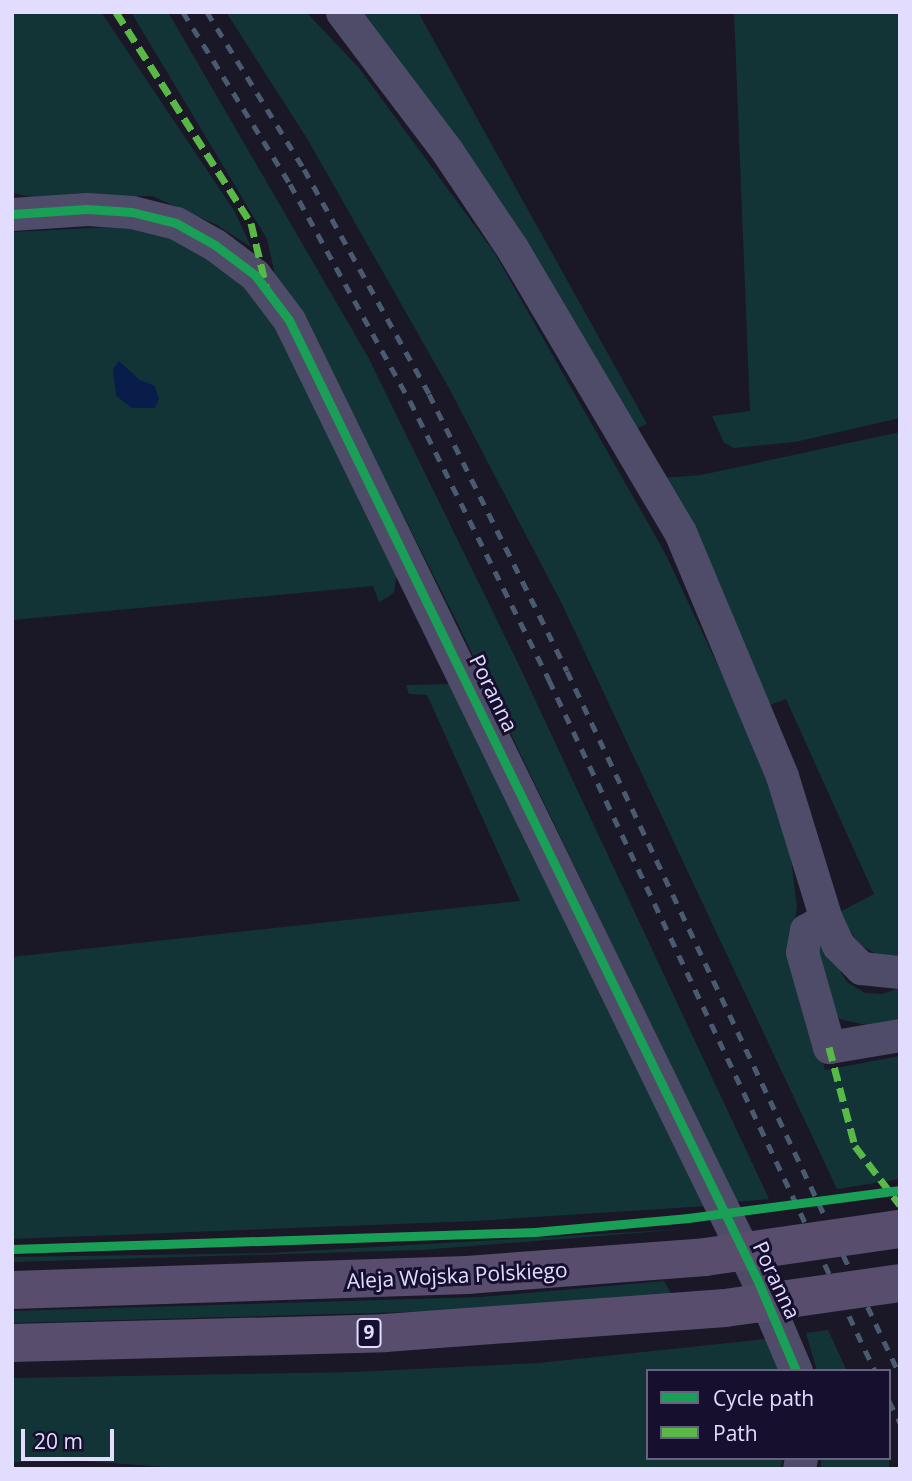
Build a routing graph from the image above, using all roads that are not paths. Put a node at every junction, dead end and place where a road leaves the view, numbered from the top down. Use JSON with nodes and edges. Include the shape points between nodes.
{"nodes":[{"id":1,"x":342,"y":12,"type":"edge"},
{"id":2,"x":12,"y":214,"type":"edge"},
{"id":3,"x":826,"y":919,"type":"junction"},
{"id":4,"x":900,"y":972,"type":"edge"},
{"id":5,"x":900,"y":1035,"type":"edge"},
{"id":6,"x":900,"y":1229,"type":"edge"},
{"id":7,"x":900,"y":1283,"type":"edge"},
{"id":8,"x":12,"y":1290,"type":"edge"},
{"id":9,"x":12,"y":1343,"type":"edge"},
{"id":10,"x":795,"y":1369,"type":"edge"}],
"edges":[{"from":1,"to":3,"type":"street","via":[[447,151],[512,248],[680,532],[782,776]]},
{"from":2,"to":10,"type":"street","name":"Poranna","via":[[110,211],[176,223],[215,244],[255,275],[289,320],[715,1191]]},
{"from":3,"to":4,"type":"street","via":[[838,945],[861,968]]},
{"from":3,"to":5,"type":"street","via":[[806,930],[802,952],[829,1047]]},
{"from":6,"to":8,"type":"main road","name":"Aleja Wojska Polskiego","bridge":true,"via":[[705,1257],[454,1276]]},
{"from":7,"to":9,"type":"main road","number":"9","bridge":true,"via":[[725,1308],[385,1333]]}]}
